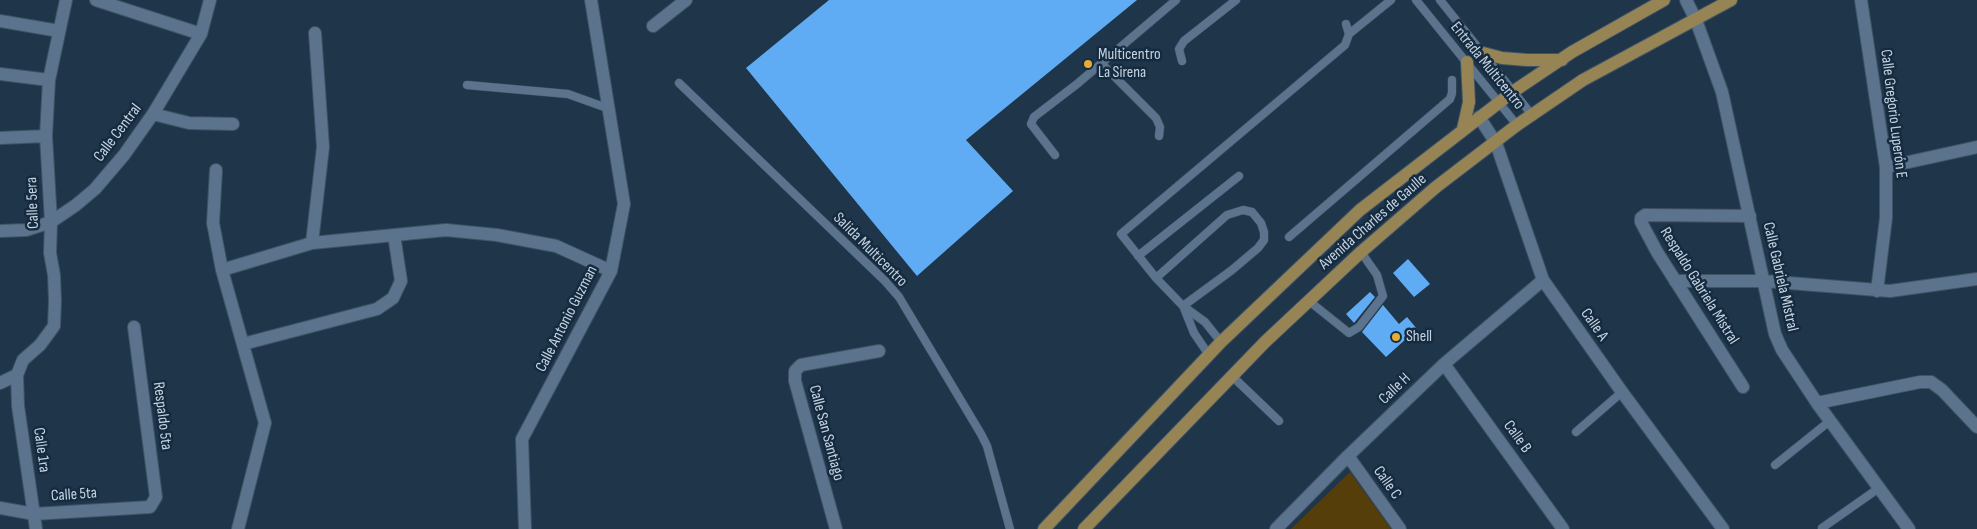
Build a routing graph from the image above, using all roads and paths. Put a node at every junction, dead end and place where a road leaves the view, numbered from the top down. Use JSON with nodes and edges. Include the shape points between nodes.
{"nodes":[{"id":1,"x":66,"y":0,"type":"edge"},
{"id":2,"x":96,"y":0,"type":"edge"},
{"id":3,"x":210,"y":0,"type":"edge"},
{"id":4,"x":591,"y":0,"type":"edge"},
{"id":5,"x":686,"y":0,"type":"edge"},
{"id":6,"x":1176,"y":0,"type":"edge"},
{"id":7,"x":1236,"y":0,"type":"edge"},
{"id":8,"x":1391,"y":0,"type":"edge"},
{"id":9,"x":1416,"y":0,"type":"edge"},
{"id":10,"x":1440,"y":0,"type":"edge"},
{"id":11,"x":1664,"y":0,"type":"edge"},
{"id":12,"x":1686,"y":0,"type":"edge"},
{"id":13,"x":1731,"y":0,"type":"edge"},
{"id":14,"x":1861,"y":0,"type":"edge"},
{"id":15,"x":1696,"y":20,"type":"junction"},
{"id":16,"x":0,"y":21,"type":"edge"},
{"id":17,"x":1346,"y":24,"type":"dead end"},
{"id":18,"x":653,"y":26,"type":"dead end"},
{"id":19,"x":59,"y":32,"type":"junction"},
{"id":20,"x":200,"y":34,"type":"junction"},
{"id":21,"x":315,"y":34,"type":"dead end"},
{"id":22,"x":1349,"y":34,"type":"junction"},
{"id":23,"x":1483,"y":53,"type":"junction"},
{"id":24,"x":1562,"y":60,"type":"junction"},
{"id":25,"x":1182,"y":61,"type":"dead end"},
{"id":26,"x":1467,"y":62,"type":"junction"},
{"id":27,"x":1101,"y":63,"type":"junction"},
{"id":28,"x":0,"y":74,"type":"edge"},
{"id":29,"x":49,"y":80,"type":"junction"},
{"id":30,"x":1452,"y":80,"type":"dead end"},
{"id":31,"x":680,"y":83,"type":"dead end"},
{"id":32,"x":467,"y":85,"type":"dead end"},
{"id":33,"x":1514,"y":91,"type":"junction"},
{"id":34,"x":1500,"y":102,"type":"junction"},
{"id":35,"x":607,"y":108,"type":"junction"},
{"id":36,"x":153,"y":114,"type":"junction"},
{"id":37,"x":1532,"y":115,"type":"junction"},
{"id":38,"x":1479,"y":117,"type":"junction"},
{"id":39,"x":233,"y":124,"type":"dead end"},
{"id":40,"x":1517,"y":125,"type":"junction"},
{"id":41,"x":1463,"y":129,"type":"junction"},
{"id":42,"x":46,"y":136,"type":"junction"},
{"id":43,"x":1159,"y":136,"type":"dead end"},
{"id":44,"x":0,"y":138,"type":"edge"},
{"id":45,"x":1496,"y":143,"type":"junction"},
{"id":46,"x":1977,"y":147,"type":"edge"},
{"id":47,"x":1055,"y":155,"type":"dead end"},
{"id":48,"x":1886,"y":167,"type":"junction"},
{"id":49,"x":216,"y":170,"type":"dead end"},
{"id":50,"x":1239,"y":176,"type":"dead end"},
{"id":51,"x":1750,"y":216,"type":"junction"},
{"id":52,"x":51,"y":222,"type":"junction"},
{"id":53,"x":0,"y":231,"type":"edge"},
{"id":54,"x":394,"y":235,"type":"junction"},
{"id":55,"x":1289,"y":236,"type":"dead end"},
{"id":56,"x":312,"y":243,"type":"junction"},
{"id":57,"x":1361,"y":252,"type":"junction"},
{"id":58,"x":1138,"y":256,"type":"junction"},
{"id":59,"x":222,"y":270,"type":"junction"},
{"id":60,"x":611,"y":270,"type":"junction"},
{"id":61,"x":1156,"y":278,"type":"junction"},
{"id":62,"x":1977,"y":279,"type":"edge"},
{"id":63,"x":1543,"y":280,"type":"junction"},
{"id":64,"x":1676,"y":281,"type":"junction"},
{"id":65,"x":1764,"y":281,"type":"junction"},
{"id":66,"x":1877,"y":291,"type":"junction"},
{"id":67,"x":1309,"y":301,"type":"junction"},
{"id":68,"x":1183,"y":306,"type":"junction"},
{"id":69,"x":134,"y":327,"type":"dead end"},
{"id":70,"x":1221,"y":342,"type":"junction"},
{"id":71,"x":243,"y":344,"type":"junction"},
{"id":72,"x":879,"y":350,"type":"dead end"},
{"id":73,"x":1209,"y":355,"type":"junction"},
{"id":74,"x":1444,"y":364,"type":"junction"},
{"id":75,"x":16,"y":375,"type":"junction"},
{"id":76,"x":1232,"y":376,"type":"junction"},
{"id":77,"x":0,"y":383,"type":"edge"},
{"id":78,"x":1743,"y":387,"type":"dead end"},
{"id":79,"x":1622,"y":392,"type":"junction"},
{"id":80,"x":1817,"y":403,"type":"junction"},
{"id":81,"x":1831,"y":420,"type":"junction"},
{"id":82,"x":1279,"y":421,"type":"dead end"},
{"id":83,"x":1977,"y":427,"type":"edge"},
{"id":84,"x":1576,"y":432,"type":"dead end"},
{"id":85,"x":1348,"y":456,"type":"junction"},
{"id":86,"x":1775,"y":464,"type":"dead end"},
{"id":87,"x":1879,"y":488,"type":"junction"},
{"id":88,"x":150,"y":507,"type":"joint"},
{"id":89,"x":0,"y":508,"type":"edge"},
{"id":90,"x":34,"y":514,"type":"junction"},
{"id":91,"x":1822,"y":528,"type":"edge"},
{"id":92,"x":36,"y":529,"type":"edge"},
{"id":93,"x":238,"y":529,"type":"edge"},
{"id":94,"x":525,"y":529,"type":"edge"},
{"id":95,"x":836,"y":529,"type":"edge"},
{"id":96,"x":1010,"y":529,"type":"edge"},
{"id":97,"x":1044,"y":529,"type":"edge"},
{"id":98,"x":1084,"y":529,"type":"edge"},
{"id":99,"x":1276,"y":529,"type":"edge"},
{"id":100,"x":1400,"y":529,"type":"edge"},
{"id":101,"x":1564,"y":529,"type":"edge"},
{"id":102,"x":1723,"y":529,"type":"edge"},
{"id":103,"x":1909,"y":529,"type":"edge"}],
"edges":[{"from":1,"to":19,"type":"street","name":"Calle 5era"},
{"from":2,"to":20,"type":"street"},
{"from":3,"to":20,"type":"street","name":"Calle Central"},
{"from":4,"to":35,"type":"street","name":"Calle Antonio Guzman"},
{"from":5,"to":18,"type":"street"},
{"from":6,"to":27,"type":"lane"},
{"from":7,"to":25,"type":"lane","via":[[1181,44],[1179,53]]},
{"from":8,"to":22,"type":"lane"},
{"from":9,"to":26,"type":"lane","name":"Entrada Multicentro"},
{"from":10,"to":23,"type":"lane","name":"Entrada Multicentro"},
{"from":11,"to":24,"type":"main road","name":"Avenida Charles de Gaulle"},
{"from":12,"to":15,"type":"street","name":"Calle Gabriela Mistral"},
{"from":13,"to":15,"type":"main road","name":"Avenida Charles de Gaulle"},
{"from":14,"to":48,"type":"street","name":"Calle Gregorio Luperón E"},
{"from":15,"to":37,"type":"main road","name":"Avenida Charles de Gaulle","via":[[1584,80]]},
{"from":15,"to":51,"type":"street","name":"Calle Gabriela Mistral","via":[[1722,92]]},
{"from":16,"to":19,"type":"street"},
{"from":17,"to":22,"type":"lane"},
{"from":19,"to":29,"type":"street","name":"Calle 5era"},
{"from":20,"to":36,"type":"street","name":"Calle Central"},
{"from":21,"to":56,"type":"street","via":[[323,147]]},
{"from":22,"to":58,"type":"lane","via":[[1345,45],[1121,234]]},
{"from":23,"to":24,"type":"main road","via":[[1513,59]]},
{"from":23,"to":33,"type":"lane","name":"Entrada Multicentro"},
{"from":24,"to":33,"type":"main road","name":"Avenida Charles de Gaulle"},
{"from":26,"to":34,"type":"lane","name":"Entrada Multicentro"},
{"from":26,"to":41,"type":"main road","via":[[1469,102]]},
{"from":27,"to":43,"type":"lane","via":[[1156,118]]},
{"from":27,"to":47,"type":"lane","via":[[1034,117],[1031,124]]},
{"from":28,"to":29,"type":"street"},
{"from":29,"to":42,"type":"street","name":"Calle 5era"},
{"from":30,"to":55,"type":"lane","via":[[1450,99]]},
{"from":31,"to":96,"type":"lane","name":"Salida Multicentro","via":[[899,297],[987,446]]},
{"from":32,"to":35,"type":"lane","via":[[568,94]]},
{"from":33,"to":34,"type":"main road","name":"Avenida Charles de Gaulle"},
{"from":33,"to":37,"type":"lane","name":"Entrada Multicentro"},
{"from":34,"to":38,"type":"main road","name":"Avenida Charles de Gaulle"},
{"from":34,"to":40,"type":"lane","name":"Entrada Multicentro"},
{"from":35,"to":60,"type":"street","name":"Calle Antonio Guzman","via":[[624,204]]},
{"from":36,"to":39,"type":"street","via":[[189,123]]},
{"from":36,"to":52,"type":"street","name":"Calle Central","via":[[95,189]]},
{"from":37,"to":40,"type":"main road","name":"Avenida Charles de Gaulle"},
{"from":38,"to":41,"type":"main road","name":"Avenida Charles de Gaulle"},
{"from":38,"to":45,"type":"street","name":"Calle A"},
{"from":40,"to":45,"type":"main road","name":"Avenida Charles de Gaulle"},
{"from":41,"to":70,"type":"main road","name":"Avenida Charles de Gaulle","via":[[1360,210]]},
{"from":42,"to":44,"type":"street"},
{"from":42,"to":52,"type":"street","name":"Calle 5era"},
{"from":45,"to":57,"type":"main road","name":"Avenida Charles de Gaulle","via":[[1436,187]]},
{"from":45,"to":63,"type":"street","name":"Calle A"},
{"from":46,"to":48,"type":"street"},
{"from":48,"to":66,"type":"street","name":"Calle Gregorio Luperón E","via":[[1886,218]]},
{"from":49,"to":59,"type":"street","via":[[214,223]]},
{"from":50,"to":58,"type":"lane"},
{"from":51,"to":64,"type":"street","name":"Respaldo Gabriela Mistral","via":[[1642,216],[1641,222],[1649,238]]},
{"from":51,"to":65,"type":"street","name":"Calle Gabriela Mistral"},
{"from":52,"to":53,"type":"street","name":"Calle Central","via":[[26,230]]},
{"from":52,"to":75,"type":"street","name":"Calle 5era","via":[[54,326],[23,360]]},
{"from":54,"to":56,"type":"street"},
{"from":54,"to":60,"type":"street","via":[[446,230],[497,235],[556,246]]},
{"from":54,"to":71,"type":"street","via":[[401,281],[393,298],[377,309]]},
{"from":56,"to":59,"type":"street"},
{"from":57,"to":67,"type":"main road","name":"Avenida Charles de Gaulle"},
{"from":57,"to":67,"type":"lane","via":[[1377,275],[1383,296],[1359,327],[1349,333]]},
{"from":58,"to":61,"type":"lane"},
{"from":59,"to":71,"type":"street"},
{"from":60,"to":94,"type":"street","name":"Calle Antonio Guzman","via":[[522,438]]},
{"from":61,"to":68,"type":"lane"},
{"from":61,"to":68,"type":"lane","via":[[1227,214],[1244,210],[1252,212],[1261,223],[1264,240],[1232,270]]},
{"from":62,"to":66,"type":"street"},
{"from":63,"to":74,"type":"street","name":"Calle H"},
{"from":63,"to":79,"type":"street","name":"Calle A"},
{"from":64,"to":65,"type":"street"},
{"from":64,"to":78,"type":"street","name":"Respaldo Gabriela Mistral"},
{"from":65,"to":66,"type":"street"},
{"from":65,"to":80,"type":"street","name":"Calle Gabriela Mistral","via":[[1775,334]]},
{"from":67,"to":76,"type":"main road","name":"Avenida Charles de Gaulle"},
{"from":68,"to":70,"type":"lane","via":[[1205,322]]},
{"from":68,"to":73,"type":"lane","via":[[1194,333]]},
{"from":69,"to":88,"type":"street","name":"Respaldo 5ta","via":[[156,497]]},
{"from":70,"to":73,"type":"main road","name":"Avenida Charles de Gaulle"},
{"from":71,"to":93,"type":"street","via":[[265,423]]},
{"from":72,"to":95,"type":"street","name":"Calle San Santiago","via":[[802,365],[796,371],[795,381]]},
{"from":73,"to":97,"type":"main road","name":"Avenida Charles de Gaulle"},
{"from":74,"to":85,"type":"street","name":"Calle H"},
{"from":74,"to":101,"type":"street","name":"Calle B"},
{"from":75,"to":77,"type":"street"},
{"from":75,"to":90,"type":"street","name":"Calle 1ra"},
{"from":76,"to":82,"type":"lane"},
{"from":76,"to":98,"type":"main road","name":"Avenida Charles de Gaulle"},
{"from":79,"to":84,"type":"lane"},
{"from":79,"to":102,"type":"street","name":"Calle A"},
{"from":80,"to":81,"type":"street","name":"Calle Gabriela Mistral"},
{"from":80,"to":83,"type":"street","via":[[1931,382]]},
{"from":81,"to":86,"type":"lane"},
{"from":81,"to":87,"type":"street","name":"Calle Gabriela Mistral"},
{"from":85,"to":99,"type":"street","name":"Calle H"},
{"from":85,"to":100,"type":"street","name":"Calle C"},
{"from":87,"to":91,"type":"lane"},
{"from":87,"to":103,"type":"street","name":"Calle Gabriela Mistral"},
{"from":88,"to":90,"type":"street","name":"Calle 5ta"},
{"from":89,"to":90,"type":"street","name":"Calle 5ta"},
{"from":90,"to":92,"type":"street","name":"Calle 1ra"}]}
